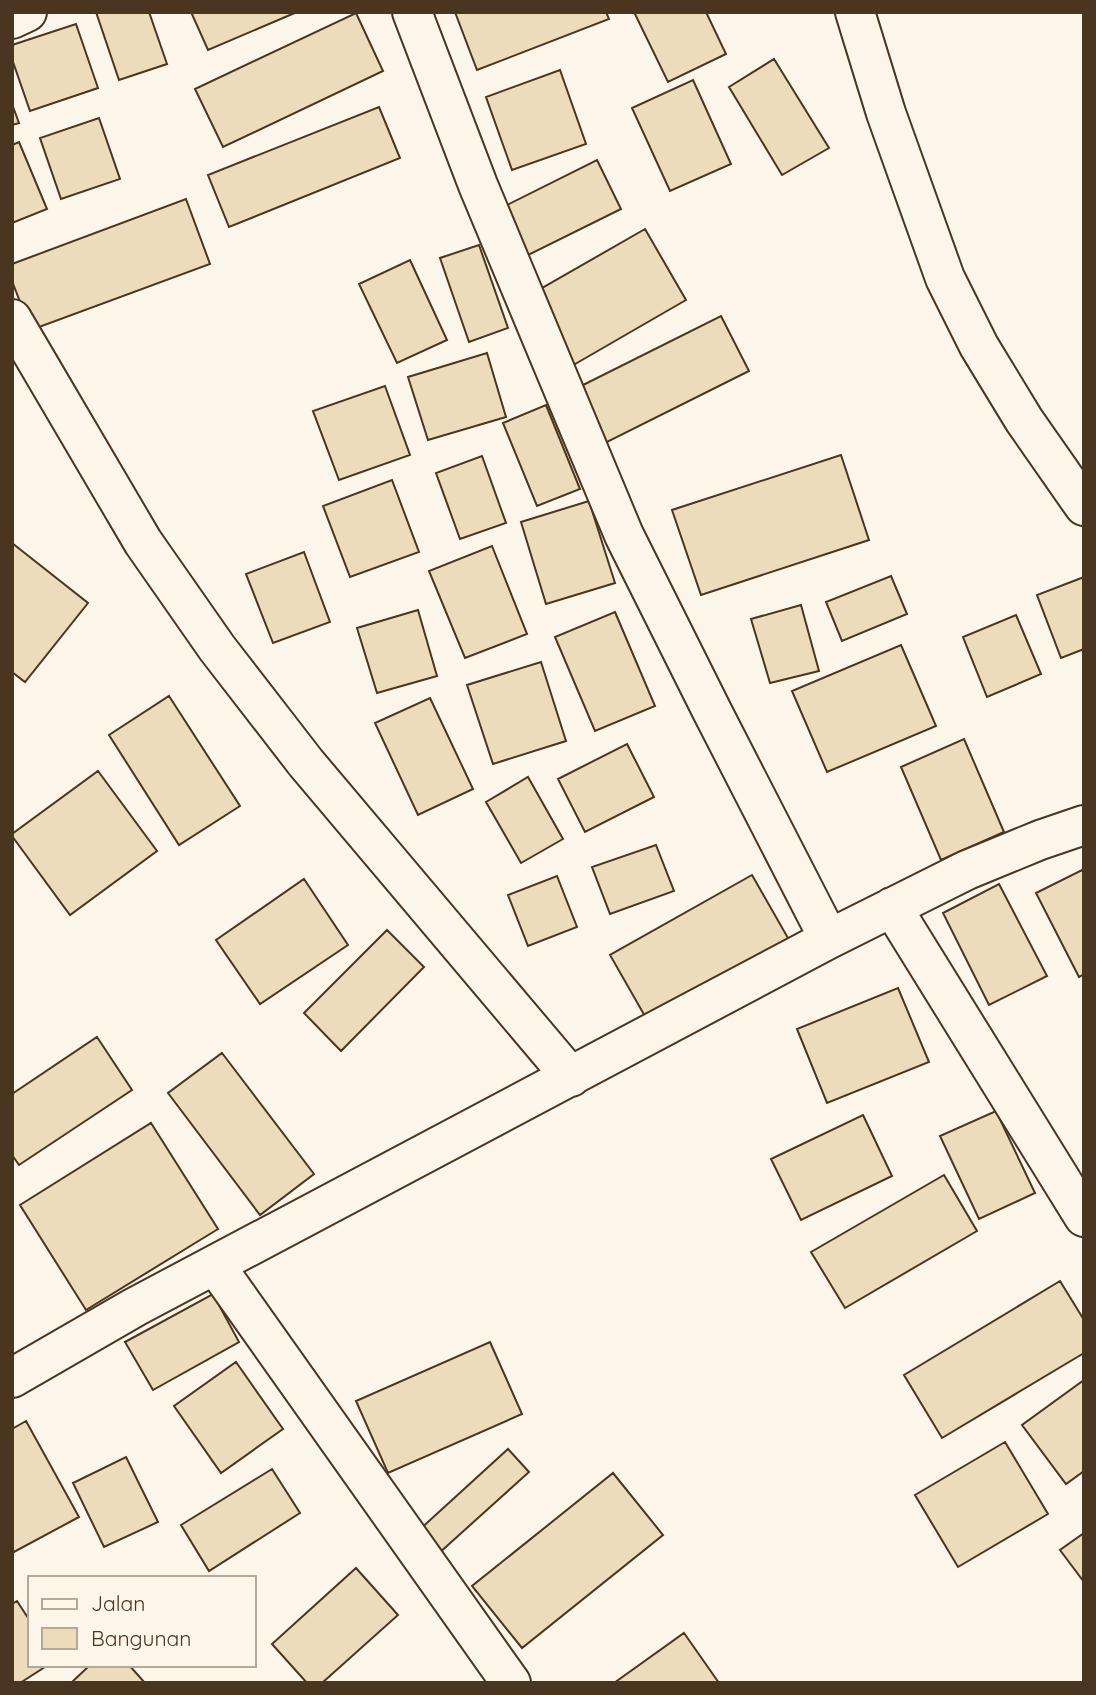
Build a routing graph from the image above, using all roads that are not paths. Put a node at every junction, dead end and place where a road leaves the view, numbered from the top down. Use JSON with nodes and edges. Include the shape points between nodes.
{"nodes":[{"id":1,"x":27,"y":12,"type":"edge"},
{"id":2,"x":412,"y":12,"type":"edge"},
{"id":3,"x":855,"y":12,"type":"edge"},
{"id":4,"x":12,"y":19,"type":"edge"},
{"id":5,"x":12,"y":319,"type":"edge"},
{"id":6,"x":1084,"y":506,"type":"edge"},
{"id":7,"x":1084,"y":825,"type":"edge"},
{"id":8,"x":892,"y":907,"type":"junction"},
{"id":9,"x":829,"y":939,"type":"junction"},
{"id":10,"x":571,"y":1077,"type":"junction"},
{"id":11,"x":1084,"y":1217,"type":"edge"},
{"id":12,"x":215,"y":1265,"type":"junction"},
{"id":13,"x":17,"y":1365,"type":"edge"},
{"id":14,"x":511,"y":1683,"type":"edge"}],
"edges":[{"from":1,"to":4,"type":"street"},
{"from":2,"to":9,"type":"street","via":[[483,197],[624,535]]},
{"from":3,"to":6,"type":"street","via":[[945,278],[1011,399]]},
{"from":5,"to":10,"type":"street","via":[[143,542],[217,648],[306,763]]},
{"from":7,"to":8,"type":"street","via":[[967,870]]},
{"from":8,"to":9,"type":"street"},
{"from":8,"to":11,"type":"street"},
{"from":9,"to":10,"type":"street"},
{"from":10,"to":12,"type":"street"},
{"from":12,"to":13,"type":"street"},
{"from":12,"to":14,"type":"street"}]}
